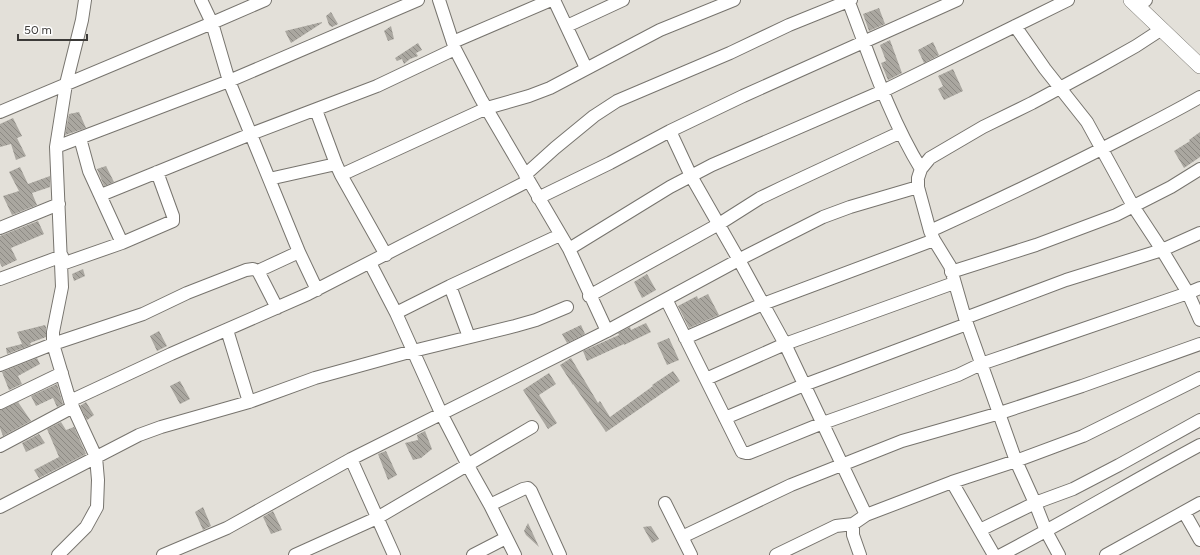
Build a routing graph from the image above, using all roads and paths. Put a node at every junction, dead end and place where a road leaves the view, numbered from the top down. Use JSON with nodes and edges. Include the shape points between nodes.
{"nodes":[{"id":1,"x":85,"y":0,"type":"edge"},
{"id":2,"x":201,"y":0,"type":"edge"},
{"id":3,"x":265,"y":0,"type":"edge"},
{"id":4,"x":418,"y":0,"type":"edge"},
{"id":5,"x":439,"y":0,"type":"edge"},
{"id":6,"x":551,"y":0,"type":"edge"},
{"id":7,"x":554,"y":0,"type":"edge"},
{"id":8,"x":623,"y":0,"type":"edge"},
{"id":9,"x":734,"y":0,"type":"edge"},
{"id":10,"x":849,"y":0,"type":"edge"},
{"id":11,"x":957,"y":0,"type":"edge"},
{"id":12,"x":1068,"y":0,"type":"edge"},
{"id":13,"x":1131,"y":0,"type":"edge"},
{"id":14,"x":1145,"y":0,"type":"edge"},
{"id":15,"x":212,"y":23,"type":"junction"},
{"id":16,"x":567,"y":26,"type":"junction"},
{"id":17,"x":1015,"y":26,"type":"junction"},
{"id":18,"x":1162,"y":29,"type":"junction"},
{"id":19,"x":864,"y":42,"type":"junction"},
{"id":20,"x":454,"y":45,"type":"junction"},
{"id":21,"x":1200,"y":52,"type":"edge"},
{"id":22,"x":1200,"y":66,"type":"edge"},
{"id":23,"x":586,"y":68,"type":"junction"},
{"id":24,"x":229,"y":81,"type":"junction"},
{"id":25,"x":66,"y":84,"type":"junction"},
{"id":26,"x":1060,"y":88,"type":"junction"},
{"id":27,"x":883,"y":91,"type":"junction"},
{"id":28,"x":1200,"y":97,"type":"edge"},
{"id":29,"x":487,"y":108,"type":"junction"},
{"id":30,"x":316,"y":110,"type":"junction"},
{"id":31,"x":0,"y":112,"type":"edge"},
{"id":32,"x":670,"y":131,"type":"junction"},
{"id":33,"x":901,"y":132,"type":"junction"},
{"id":34,"x":251,"y":134,"type":"junction"},
{"id":35,"x":80,"y":138,"type":"junction"},
{"id":36,"x":56,"y":147,"type":"junction"},
{"id":37,"x":1102,"y":149,"type":"junction"},
{"id":38,"x":338,"y":169,"type":"junction"},
{"id":39,"x":921,"y":169,"type":"junction"},
{"id":40,"x":1200,"y":169,"type":"edge"},
{"id":41,"x":157,"y":172,"type":"junction"},
{"id":42,"x":691,"y":176,"type":"junction"},
{"id":43,"x":527,"y":178,"type":"junction"},
{"id":44,"x":269,"y":179,"type":"junction"},
{"id":45,"x":918,"y":187,"type":"junction"},
{"id":46,"x":101,"y":195,"type":"junction"},
{"id":47,"x":538,"y":198,"type":"junction"},
{"id":48,"x":59,"y":204,"type":"junction"},
{"id":49,"x":1133,"y":206,"type":"junction"},
{"id":50,"x":719,"y":224,"type":"junction"},
{"id":51,"x":0,"y":228,"type":"edge"},
{"id":52,"x":1200,"y":233,"type":"edge"},
{"id":53,"x":560,"y":234,"type":"junction"},
{"id":54,"x":932,"y":236,"type":"junction"},
{"id":55,"x":122,"y":243,"type":"junction"},
{"id":56,"x":569,"y":249,"type":"junction"},
{"id":57,"x":1162,"y":250,"type":"junction"},
{"id":58,"x":299,"y":252,"type":"junction"},
{"id":59,"x":386,"y":255,"type":"junction"},
{"id":60,"x":62,"y":260,"type":"junction"},
{"id":61,"x":740,"y":260,"type":"junction"},
{"id":62,"x":370,"y":263,"type":"junction"},
{"id":63,"x":258,"y":271,"type":"junction"},
{"id":64,"x":953,"y":277,"type":"junction"},
{"id":65,"x":0,"y":279,"type":"edge"},
{"id":66,"x":450,"y":286,"type":"junction"},
{"id":67,"x":1200,"y":288,"type":"edge"},
{"id":68,"x":317,"y":290,"type":"junction"},
{"id":69,"x":1188,"y":293,"type":"junction"},
{"id":70,"x":589,"y":296,"type":"junction"},
{"id":71,"x":666,"y":299,"type":"junction"},
{"id":72,"x":763,"y":304,"type":"junction"},
{"id":73,"x":567,"y":307,"type":"dead end"},
{"id":74,"x":277,"y":308,"type":"junction"},
{"id":75,"x":396,"y":313,"type":"junction"},
{"id":76,"x":1200,"y":320,"type":"edge"},
{"id":77,"x":966,"y":321,"type":"junction"},
{"id":78,"x":227,"y":330,"type":"junction"},
{"id":79,"x":607,"y":331,"type":"junction"},
{"id":80,"x":470,"y":337,"type":"junction"},
{"id":81,"x":685,"y":338,"type":"junction"},
{"id":82,"x":53,"y":344,"type":"junction"},
{"id":83,"x":785,"y":344,"type":"junction"},
{"id":84,"x":1200,"y":344,"type":"edge"},
{"id":85,"x":413,"y":351,"type":"junction"},
{"id":86,"x":981,"y":364,"type":"junction"},
{"id":87,"x":0,"y":365,"type":"edge"},
{"id":88,"x":62,"y":373,"type":"junction"},
{"id":89,"x":1200,"y":378,"type":"edge"},
{"id":90,"x":706,"y":379,"type":"junction"},
{"id":91,"x":804,"y":384,"type":"junction"},
{"id":92,"x":249,"y":402,"type":"junction"},
{"id":93,"x":0,"y":403,"type":"edge"},
{"id":94,"x":72,"y":404,"type":"junction"},
{"id":95,"x":441,"y":413,"type":"junction"},
{"id":96,"x":1000,"y":413,"type":"junction"},
{"id":97,"x":725,"y":418,"type":"junction"},
{"id":98,"x":1200,"y":420,"type":"edge"},
{"id":99,"x":823,"y":423,"type":"junction"},
{"id":100,"x":532,"y":427,"type":"dead end"},
{"id":101,"x":1200,"y":445,"type":"edge"},
{"id":102,"x":0,"y":446,"type":"edge"},
{"id":103,"x":96,"y":456,"type":"junction"},
{"id":104,"x":351,"y":459,"type":"junction"},
{"id":105,"x":1016,"y":461,"type":"junction"},
{"id":106,"x":842,"y":465,"type":"junction"},
{"id":107,"x":468,"y":466,"type":"junction"},
{"id":108,"x":952,"y":482,"type":"junction"},
{"id":109,"x":665,"y":503,"type":"dead end"},
{"id":110,"x":1035,"y":503,"type":"junction"},
{"id":111,"x":1200,"y":503,"type":"edge"},
{"id":112,"x":490,"y":505,"type":"junction"},
{"id":113,"x":0,"y":507,"type":"edge"},
{"id":114,"x":1184,"y":512,"type":"junction"},
{"id":115,"x":866,"y":514,"type":"junction"},
{"id":116,"x":377,"y":518,"type":"junction"},
{"id":117,"x":853,"y":524,"type":"junction"},
{"id":118,"x":980,"y":530,"type":"junction"},
{"id":119,"x":1046,"y":531,"type":"junction"},
{"id":120,"x":682,"y":537,"type":"junction"},
{"id":121,"x":506,"y":538,"type":"junction"},
{"id":122,"x":1200,"y":540,"type":"edge"},
{"id":123,"x":391,"y":554,"type":"edge"},
{"id":124,"x":475,"y":554,"type":"edge"},
{"id":125,"x":58,"y":555,"type":"edge"},
{"id":126,"x":163,"y":555,"type":"edge"},
{"id":127,"x":295,"y":555,"type":"edge"},
{"id":128,"x":515,"y":555,"type":"edge"},
{"id":129,"x":560,"y":555,"type":"edge"},
{"id":130,"x":690,"y":555,"type":"edge"},
{"id":131,"x":776,"y":555,"type":"edge"},
{"id":132,"x":860,"y":555,"type":"edge"},
{"id":133,"x":994,"y":555,"type":"edge"},
{"id":134,"x":1001,"y":555,"type":"edge"},
{"id":135,"x":1059,"y":555,"type":"edge"},
{"id":136,"x":1106,"y":555,"type":"edge"}],
"edges":[{"from":1,"to":25,"type":"street"},
{"from":2,"to":15,"type":"street"},
{"from":3,"to":15,"type":"street"},
{"from":4,"to":24,"type":"street"},
{"from":5,"to":20,"type":"street"},
{"from":6,"to":20,"type":"street"},
{"from":7,"to":16,"type":"street"},
{"from":8,"to":16,"type":"street"},
{"from":9,"to":23,"type":"street","via":[[660,30]]},
{"from":10,"to":19,"type":"street"},
{"from":10,"to":43,"type":"street","via":[[617,101],[554,148]]},
{"from":11,"to":19,"type":"street"},
{"from":12,"to":17,"type":"street"},
{"from":13,"to":18,"type":"main road"},
{"from":14,"to":21,"type":"main road"},
{"from":15,"to":24,"type":"street"},
{"from":15,"to":25,"type":"street"},
{"from":16,"to":23,"type":"street"},
{"from":17,"to":26,"type":"street"},
{"from":17,"to":27,"type":"street"},
{"from":18,"to":22,"type":"main road"},
{"from":18,"to":26,"type":"street"},
{"from":19,"to":27,"type":"street"},
{"from":19,"to":32,"type":"street"},
{"from":20,"to":29,"type":"street"},
{"from":20,"to":30,"type":"street","via":[[377,86]]},
{"from":23,"to":29,"type":"street","via":[[536,94]]},
{"from":24,"to":34,"type":"street"},
{"from":24,"to":35,"type":"street"},
{"from":25,"to":31,"type":"street"},
{"from":25,"to":36,"type":"street"},
{"from":26,"to":37,"type":"street","via":[[1087,122]]},
{"from":26,"to":39,"type":"street","via":[[983,127],[930,158]]},
{"from":27,"to":33,"type":"street"},
{"from":27,"to":42,"type":"street"},
{"from":28,"to":37,"type":"street"},
{"from":29,"to":38,"type":"street"},
{"from":29,"to":43,"type":"street"},
{"from":30,"to":34,"type":"street"},
{"from":30,"to":38,"type":"street"},
{"from":32,"to":42,"type":"street"},
{"from":32,"to":47,"type":"street"},
{"from":33,"to":39,"type":"street"},
{"from":33,"to":50,"type":"street","via":[[783,186]]},
{"from":34,"to":41,"type":"street"},
{"from":34,"to":44,"type":"street"},
{"from":35,"to":36,"type":"street"},
{"from":35,"to":46,"type":"street","via":[[89,170]]},
{"from":36,"to":48,"type":"street"},
{"from":37,"to":49,"type":"street"},
{"from":37,"to":54,"type":"street","via":[[992,203]]},
{"from":38,"to":44,"type":"street"},
{"from":38,"to":59,"type":"street"},
{"from":39,"to":45,"type":"street"},
{"from":40,"to":49,"type":"street"},
{"from":41,"to":46,"type":"street"},
{"from":41,"to":55,"type":"street","via":[[174,216],[173,221]]},
{"from":42,"to":50,"type":"street"},
{"from":42,"to":56,"type":"street"},
{"from":43,"to":47,"type":"street"},
{"from":43,"to":59,"type":"street"},
{"from":44,"to":58,"type":"street"},
{"from":45,"to":54,"type":"street"},
{"from":45,"to":61,"type":"street","via":[[823,217]]},
{"from":46,"to":55,"type":"street"},
{"from":47,"to":53,"type":"street"},
{"from":48,"to":51,"type":"street"},
{"from":48,"to":60,"type":"street"},
{"from":49,"to":57,"type":"street"},
{"from":49,"to":64,"type":"street","via":[[1116,215]]},
{"from":50,"to":61,"type":"street"},
{"from":50,"to":70,"type":"street"},
{"from":52,"to":57,"type":"street"},
{"from":53,"to":56,"type":"street"},
{"from":53,"to":66,"type":"street"},
{"from":54,"to":64,"type":"street","via":[[950,266]]},
{"from":54,"to":72,"type":"street"},
{"from":55,"to":60,"type":"street"},
{"from":56,"to":70,"type":"street"},
{"from":57,"to":69,"type":"street"},
{"from":57,"to":77,"type":"street","via":[[1066,280]]},
{"from":58,"to":63,"type":"street"},
{"from":58,"to":68,"type":"street"},
{"from":59,"to":62,"type":"street"},
{"from":60,"to":65,"type":"street"},
{"from":60,"to":82,"type":"street","via":[[62,287]]},
{"from":61,"to":71,"type":"street"},
{"from":61,"to":72,"type":"street"},
{"from":62,"to":68,"type":"street"},
{"from":62,"to":75,"type":"street"},
{"from":63,"to":74,"type":"street"},
{"from":63,"to":82,"type":"street","via":[[246,270],[187,293],[143,314]]},
{"from":64,"to":77,"type":"street"},
{"from":64,"to":83,"type":"street"},
{"from":66,"to":75,"type":"street"},
{"from":66,"to":80,"type":"street"},
{"from":67,"to":69,"type":"street"},
{"from":68,"to":74,"type":"street"},
{"from":69,"to":76,"type":"street"},
{"from":69,"to":86,"type":"street"},
{"from":70,"to":79,"type":"street"},
{"from":71,"to":79,"type":"street"},
{"from":71,"to":81,"type":"street"},
{"from":72,"to":81,"type":"street"},
{"from":72,"to":83,"type":"street"},
{"from":73,"to":80,"type":"street","via":[[536,320]]},
{"from":74,"to":78,"type":"street"},
{"from":75,"to":85,"type":"street"},
{"from":77,"to":86,"type":"street"},
{"from":77,"to":91,"type":"street"},
{"from":78,"to":92,"type":"street"},
{"from":78,"to":94,"type":"street","via":[[171,354]]},
{"from":79,"to":95,"type":"street"},
{"from":80,"to":85,"type":"street"},
{"from":81,"to":90,"type":"street"},
{"from":82,"to":87,"type":"street"},
{"from":82,"to":88,"type":"street"},
{"from":83,"to":90,"type":"street"},
{"from":83,"to":91,"type":"street"},
{"from":84,"to":96,"type":"street"},
{"from":85,"to":92,"type":"street","via":[[315,378]]},
{"from":85,"to":95,"type":"street"},
{"from":86,"to":96,"type":"street"},
{"from":86,"to":99,"type":"street","via":[[958,375]]},
{"from":88,"to":93,"type":"street"},
{"from":88,"to":94,"type":"street"},
{"from":89,"to":105,"type":"street","via":[[1083,436]]},
{"from":90,"to":97,"type":"street"},
{"from":91,"to":97,"type":"street"},
{"from":91,"to":99,"type":"street"},
{"from":92,"to":103,"type":"street","via":[[161,427]]},
{"from":94,"to":102,"type":"street"},
{"from":94,"to":103,"type":"street"},
{"from":95,"to":104,"type":"street"},
{"from":95,"to":107,"type":"street"},
{"from":96,"to":105,"type":"street"},
{"from":96,"to":106,"type":"street","via":[[928,432]]},
{"from":97,"to":99,"type":"street","via":[[742,452],[746,453]]},
{"from":98,"to":110,"type":"street","via":[[1072,489]]},
{"from":99,"to":106,"type":"street"},
{"from":100,"to":107,"type":"street"},
{"from":101,"to":119,"type":"street"},
{"from":103,"to":113,"type":"street"},
{"from":103,"to":125,"type":"street","via":[[97,507],[86,527]]},
{"from":104,"to":116,"type":"street"},
{"from":104,"to":126,"type":"street","via":[[227,528]]},
{"from":105,"to":108,"type":"street"},
{"from":105,"to":110,"type":"street"},
{"from":106,"to":115,"type":"street"},
{"from":106,"to":120,"type":"street","via":[[791,485]]},
{"from":107,"to":112,"type":"street"},
{"from":107,"to":116,"type":"street"},
{"from":108,"to":115,"type":"street"},
{"from":108,"to":118,"type":"street"},
{"from":109,"to":120,"type":"street"},
{"from":110,"to":118,"type":"street"},
{"from":110,"to":119,"type":"street"},
{"from":111,"to":114,"type":"street"},
{"from":112,"to":121,"type":"street"},
{"from":112,"to":129,"type":"street","via":[[528,488]]},
{"from":114,"to":122,"type":"street"},
{"from":114,"to":136,"type":"street"},
{"from":115,"to":117,"type":"street"},
{"from":116,"to":123,"type":"street"},
{"from":116,"to":127,"type":"street"},
{"from":117,"to":131,"type":"street","via":[[836,526]]},
{"from":117,"to":132,"type":"street","via":[[853,534]]},
{"from":118,"to":133,"type":"street"},
{"from":119,"to":134,"type":"street"},
{"from":119,"to":135,"type":"street"},
{"from":120,"to":130,"type":"street"},
{"from":121,"to":124,"type":"street"},
{"from":121,"to":128,"type":"street"}]}
